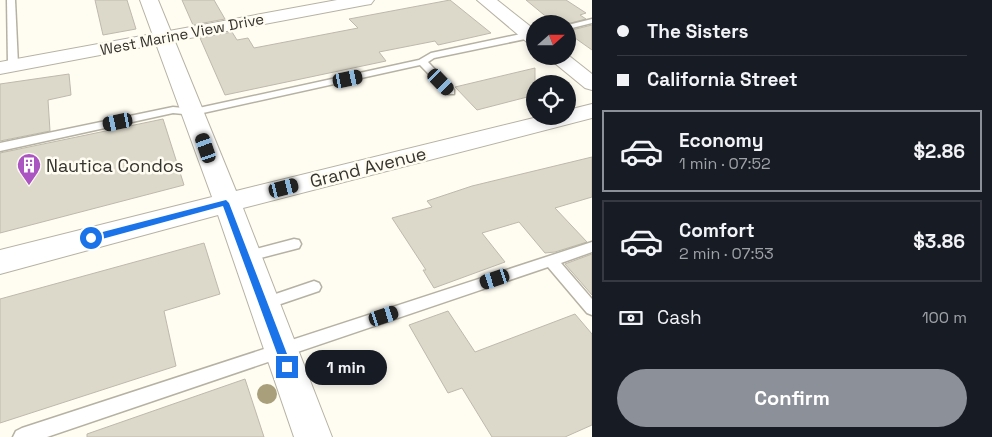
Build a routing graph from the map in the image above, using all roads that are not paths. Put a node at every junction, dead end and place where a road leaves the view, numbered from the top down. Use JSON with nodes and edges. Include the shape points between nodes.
{"nodes":[{"id":1,"x":11,"y":0,"type":"edge"},
{"id":2,"x":150,"y":0,"type":"edge"},
{"id":3,"x":365,"y":0,"type":"edge"},
{"id":4,"x":486,"y":0,"type":"edge"},
{"id":5,"x":592,"y":21,"type":"edge"},
{"id":6,"x":576,"y":25,"type":"edge"},
{"id":7,"x":526,"y":31,"type":"edge"},
{"id":8,"x":526,"y":37,"type":"edge"},
{"id":9,"x":164,"y":38,"type":"junction"},
{"id":10,"x":422,"y":62,"type":"junction"},
{"id":11,"x":568,"y":65,"type":"edge"},
{"id":12,"x":6,"y":66,"type":"edge"},
{"id":13,"x":592,"y":84,"type":"edge"},
{"id":14,"x":451,"y":92,"type":"dead end"},
{"id":15,"x":592,"y":111,"type":"edge"},
{"id":16,"x":194,"y":112,"type":"junction"},
{"id":17,"x":0,"y":148,"type":"edge"},
{"id":18,"x":226,"y":203,"type":"junction"},
{"id":19,"x":294,"y":244,"type":"dead end"},
{"id":20,"x":592,"y":247,"type":"edge"},
{"id":21,"x":245,"y":257,"type":"junction"},
{"id":22,"x":551,"y":261,"type":"junction"},
{"id":23,"x":0,"y":262,"type":"edge"},
{"id":24,"x":314,"y":288,"type":"dead end"},
{"id":25,"x":263,"y":304,"type":"junction"},
{"id":26,"x":592,"y":309,"type":"edge"},
{"id":27,"x":280,"y":350,"type":"junction"},
{"id":28,"x":22,"y":437,"type":"edge"},
{"id":29,"x":313,"y":437,"type":"edge"}],
"edges":[{"from":1,"to":12,"type":"lane"},
{"from":2,"to":9,"type":"street"},
{"from":3,"to":9,"type":"street","name":"West Marine View Drive"},
{"from":4,"to":7,"type":"street"},
{"from":5,"to":6,"type":"lane"},
{"from":8,"to":10,"type":"lane","via":[[432,56]]},
{"from":9,"to":12,"type":"street","name":"West Marine View Drive"},
{"from":9,"to":16,"type":"street"},
{"from":10,"to":14,"type":"lane"},
{"from":10,"to":16,"type":"lane"},
{"from":11,"to":13,"type":"street"},
{"from":15,"to":18,"type":"street","name":"Grand Avenue"},
{"from":16,"to":17,"type":"lane","via":[[173,110]]},
{"from":16,"to":18,"type":"street"},
{"from":18,"to":21,"type":"street"},
{"from":18,"to":23,"type":"street","name":"Grand Avenue"},
{"from":19,"to":21,"type":"lane"},
{"from":20,"to":22,"type":"lane"},
{"from":21,"to":25,"type":"street"},
{"from":22,"to":26,"type":"lane"},
{"from":22,"to":27,"type":"lane"},
{"from":24,"to":25,"type":"lane"},
{"from":25,"to":27,"type":"street"},
{"from":27,"to":28,"type":"lane"},
{"from":27,"to":29,"type":"street"}]}
